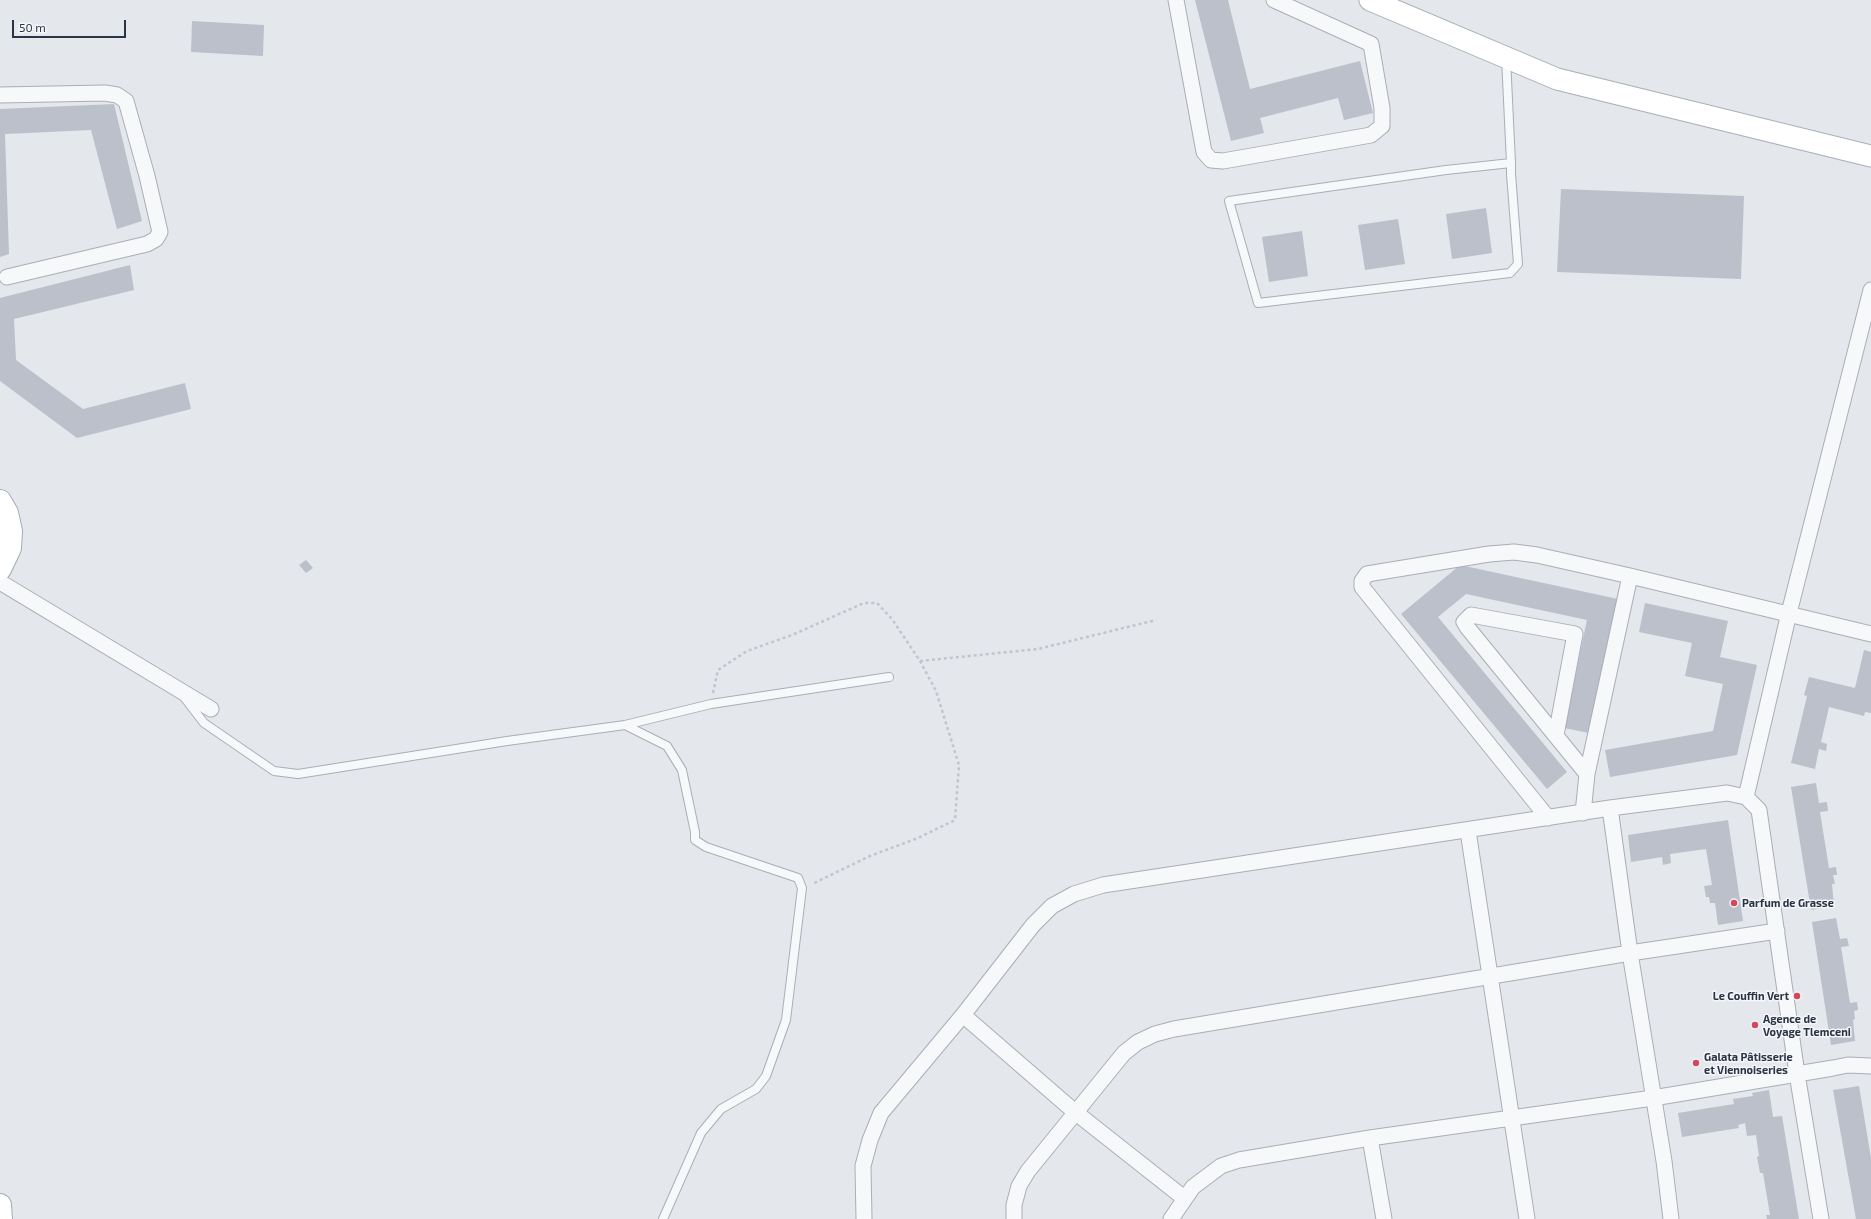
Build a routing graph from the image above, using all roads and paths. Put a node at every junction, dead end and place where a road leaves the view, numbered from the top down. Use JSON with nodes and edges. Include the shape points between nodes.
{"nodes":[{"id":1,"x":1176,"y":0,"type":"edge"},
{"id":2,"x":1274,"y":0,"type":"edge"},
{"id":3,"x":1370,"y":0,"type":"edge"},
{"id":4,"x":1506,"y":58,"type":"junction"},
{"id":5,"x":0,"y":95,"type":"edge"},
{"id":6,"x":1871,"y":156,"type":"edge"},
{"id":7,"x":1511,"y":164,"type":"junction"},
{"id":8,"x":7,"y":277,"type":"dead end"},
{"id":9,"x":1871,"y":290,"type":"edge"},
{"id":10,"x":0,"y":501,"type":"edge"},
{"id":11,"x":0,"y":569,"type":"edge"},
{"id":12,"x":1630,"y":576,"type":"junction"},
{"id":13,"x":0,"y":582,"type":"edge"},
{"id":14,"x":1789,"y":613,"type":"junction"},
{"id":15,"x":1156,"y":620,"type":"dead end"},
{"id":16,"x":1871,"y":634,"type":"edge"},
{"id":17,"x":920,"y":661,"type":"junction"},
{"id":18,"x":889,"y":677,"type":"dead end"},
{"id":19,"x":177,"y":689,"type":"junction"},
{"id":20,"x":711,"y":704,"type":"junction"},
{"id":21,"x":211,"y":709,"type":"dead end"},
{"id":22,"x":625,"y":725,"type":"junction"},
{"id":23,"x":1556,"y":735,"type":"junction"},
{"id":24,"x":1587,"y":774,"type":"junction"},
{"id":25,"x":1746,"y":797,"type":"junction"},
{"id":26,"x":1610,"y":808,"type":"junction"},
{"id":27,"x":1583,"y":813,"type":"junction"},
{"id":28,"x":1548,"y":818,"type":"junction"},
{"id":29,"x":1468,"y":831,"type":"junction"},
{"id":30,"x":802,"y":888,"type":"junction"},
{"id":31,"x":1777,"y":931,"type":"junction"},
{"id":32,"x":1630,"y":953,"type":"junction"},
{"id":33,"x":1490,"y":976,"type":"junction"},
{"id":34,"x":963,"y":1015,"type":"junction"},
{"id":35,"x":1871,"y":1066,"type":"edge"},
{"id":36,"x":1797,"y":1074,"type":"junction"},
{"id":37,"x":1653,"y":1098,"type":"junction"},
{"id":38,"x":1075,"y":1112,"type":"junction"},
{"id":39,"x":1512,"y":1118,"type":"junction"},
{"id":40,"x":1370,"y":1138,"type":"junction"},
{"id":41,"x":1184,"y":1198,"type":"junction"},
{"id":42,"x":0,"y":1205,"type":"edge"},
{"id":43,"x":1,"y":1219,"type":"edge"},
{"id":44,"x":663,"y":1219,"type":"edge"},
{"id":45,"x":864,"y":1219,"type":"edge"},
{"id":46,"x":1014,"y":1219,"type":"edge"},
{"id":47,"x":1171,"y":1219,"type":"edge"},
{"id":48,"x":1384,"y":1219,"type":"edge"},
{"id":49,"x":1527,"y":1219,"type":"edge"},
{"id":50,"x":1671,"y":1219,"type":"edge"},
{"id":51,"x":1820,"y":1219,"type":"edge"}],
"edges":[{"from":1,"to":2,"type":"street","via":[[1204,152],[1211,160],[1223,161],[1371,135],[1382,126],[1382,108],[1371,44]]},
{"from":3,"to":4,"type":"main road"},
{"from":4,"to":6,"type":"main road","via":[[1557,79]]},
{"from":4,"to":7,"type":"lane"},
{"from":5,"to":8,"type":"street","via":[[105,93],[117,95],[126,101],[160,232],[156,239],[147,244]]},
{"from":7,"to":7,"type":"lane","via":[[1518,264],[1510,274],[1258,303],[1229,201],[1446,170]]},
{"from":9,"to":14,"type":"street"},
{"from":10,"to":11,"type":"main road","via":[[7,513],[11,530],[10,548]]},
{"from":12,"to":14,"type":"street"},
{"from":12,"to":24,"type":"street"},
{"from":12,"to":28,"type":"street","via":[[1514,552],[1367,574],[1362,580],[1362,587]]},
{"from":13,"to":19,"type":"street"},
{"from":14,"to":16,"type":"street"},
{"from":14,"to":25,"type":"street"},
{"from":15,"to":17,"type":"path","via":[[1038,649]]},
{"from":17,"to":20,"type":"path","via":[[878,603],[864,603],[792,635],[747,651],[718,670]]},
{"from":17,"to":30,"type":"path","via":[[936,691],[959,765],[955,820]]},
{"from":18,"to":20,"type":"lane"},
{"from":19,"to":21,"type":"street"},
{"from":19,"to":22,"type":"lane","via":[[204,723],[274,771],[298,774]]},
{"from":20,"to":22,"type":"lane"},
{"from":22,"to":30,"type":"lane","via":[[667,746],[682,770],[695,832],[694,840],[706,847],[798,878]]},
{"from":23,"to":23,"type":"street","via":[[1574,634],[1471,615],[1464,622],[1467,627]]},
{"from":23,"to":24,"type":"street"},
{"from":24,"to":27,"type":"street"},
{"from":25,"to":26,"type":"street","via":[[1727,793]]},
{"from":25,"to":31,"type":"street","via":[[1759,810]]},
{"from":26,"to":27,"type":"street"},
{"from":26,"to":32,"type":"street"},
{"from":27,"to":28,"type":"street"},
{"from":28,"to":29,"type":"street"},
{"from":29,"to":33,"type":"street"},
{"from":29,"to":34,"type":"street","via":[[1103,885],[1074,894],[1052,906],[1033,924]]},
{"from":30,"to":44,"type":"lane","via":[[786,1020],[766,1076],[756,1089],[721,1109],[701,1133]]},
{"from":31,"to":32,"type":"street"},
{"from":31,"to":36,"type":"street"},
{"from":32,"to":33,"type":"street"},
{"from":32,"to":37,"type":"street"},
{"from":33,"to":38,"type":"street","via":[[1155,1034],[1138,1042],[1124,1053]]},
{"from":33,"to":39,"type":"street"},
{"from":34,"to":38,"type":"street"},
{"from":34,"to":45,"type":"street","via":[[881,1113],[863,1166]]},
{"from":35,"to":36,"type":"street","via":[[1848,1065]]},
{"from":36,"to":37,"type":"street"},
{"from":36,"to":51,"type":"street"},
{"from":37,"to":39,"type":"street"},
{"from":37,"to":50,"type":"street"},
{"from":38,"to":41,"type":"street"},
{"from":38,"to":46,"type":"street","via":[[1019,1186],[1014,1205]]},
{"from":39,"to":40,"type":"street"},
{"from":39,"to":49,"type":"street"},
{"from":40,"to":41,"type":"street","via":[[1238,1160],[1221,1166],[1206,1176]]},
{"from":40,"to":48,"type":"street"},
{"from":41,"to":47,"type":"street"},
{"from":42,"to":43,"type":"main road"}]}
